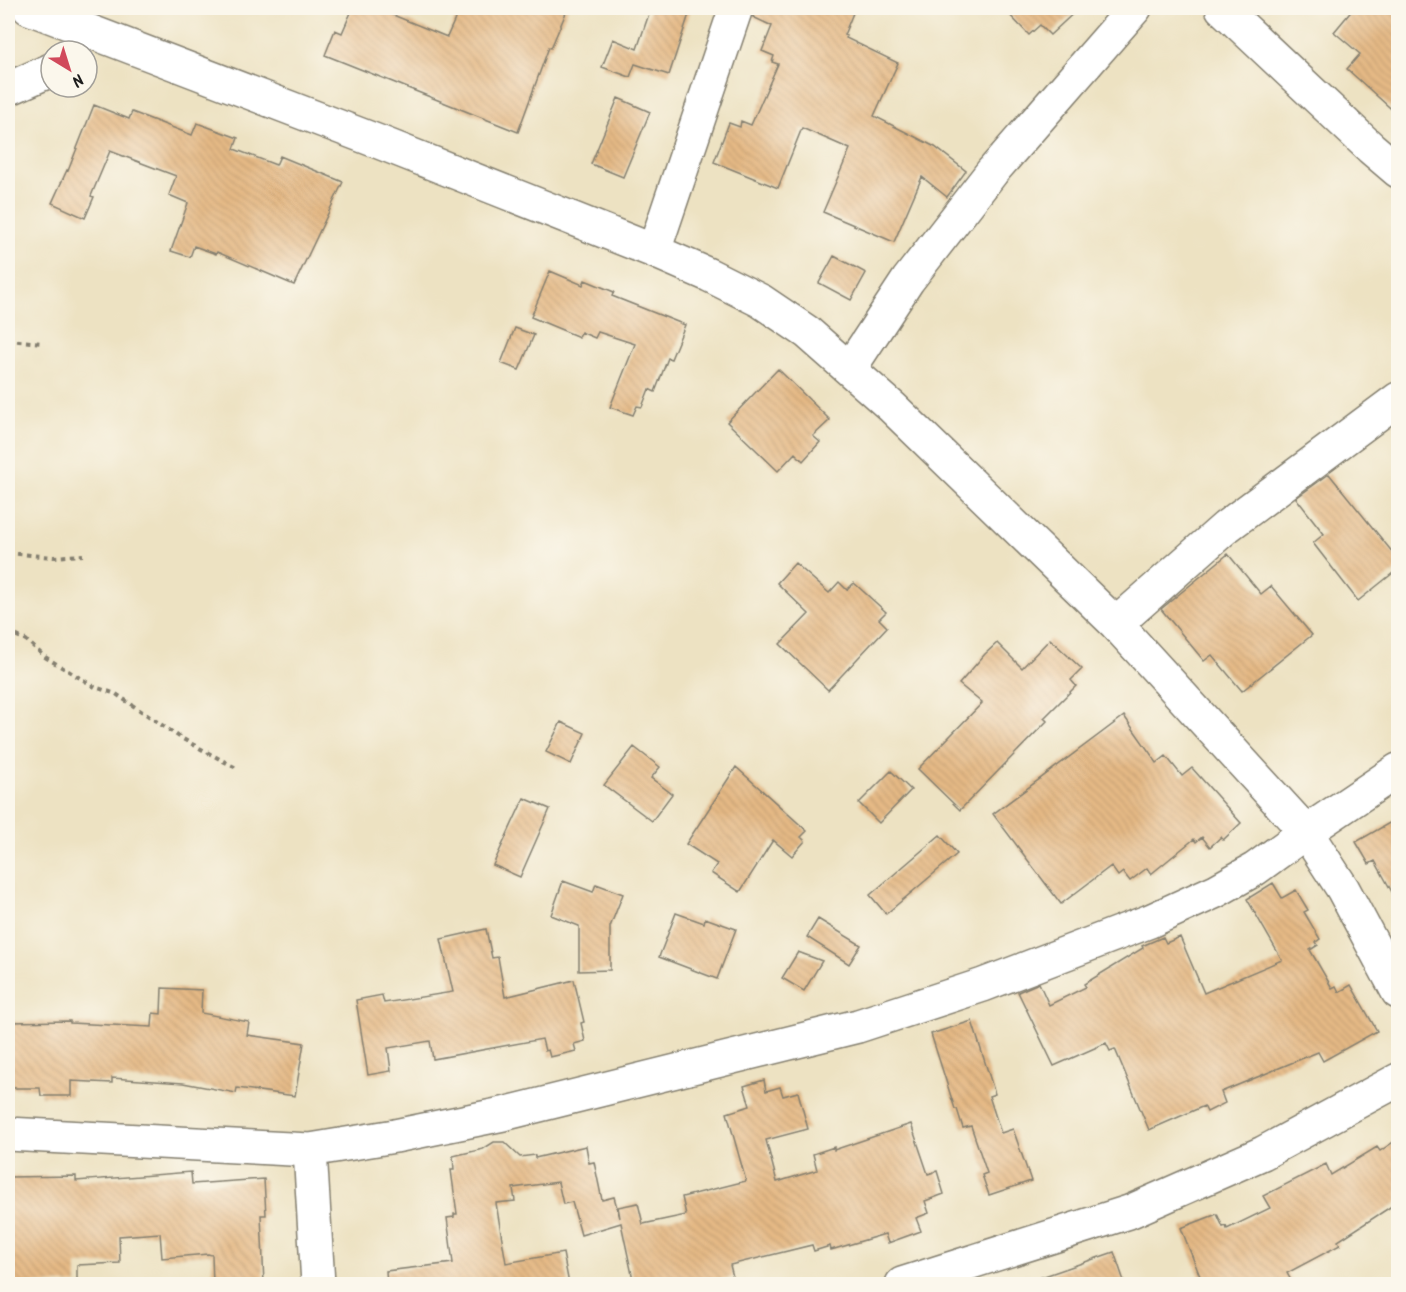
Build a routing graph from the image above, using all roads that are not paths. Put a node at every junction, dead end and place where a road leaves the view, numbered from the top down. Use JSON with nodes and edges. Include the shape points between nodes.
{"nodes":[{"id":1,"x":29,"y":8,"type":"edge"},
{"id":2,"x":736,"y":8,"type":"edge"},
{"id":3,"x":1135,"y":8,"type":"edge"},
{"id":4,"x":1222,"y":8,"type":"edge"},
{"id":5,"x":86,"y":39,"type":"edge"},
{"id":6,"x":99,"y":45,"type":"edge"},
{"id":7,"x":39,"y":75,"type":"edge"},
{"id":8,"x":8,"y":89,"type":"edge"},
{"id":9,"x":1398,"y":171,"type":"edge"},
{"id":10,"x":654,"y":251,"type":"junction"},
{"id":11,"x":850,"y":368,"type":"junction"},
{"id":12,"x":1398,"y":399,"type":"edge"},
{"id":13,"x":1116,"y":624,"type":"junction"},
{"id":14,"x":1398,"y":770,"type":"edge"},
{"id":15,"x":1306,"y":832,"type":"junction"},
{"id":16,"x":1398,"y":992,"type":"edge"},
{"id":17,"x":1398,"y":1080,"type":"edge"},
{"id":18,"x":8,"y":1134,"type":"edge"},
{"id":19,"x":310,"y":1150,"type":"junction"},
{"id":20,"x":318,"y":1284,"type":"edge"},
{"id":21,"x":902,"y":1284,"type":"edge"}],
"edges":[{"from":1,"to":5,"type":"street"},
{"from":2,"to":10,"type":"street"},
{"from":3,"to":11,"type":"street","via":[[992,172],[908,280]]},
{"from":4,"to":9,"type":"street"},
{"from":6,"to":10,"type":"street","via":[[368,138]]},
{"from":7,"to":8,"type":"street"},
{"from":10,"to":11,"type":"street","via":[[760,301],[807,332]]},
{"from":11,"to":13,"type":"street"},
{"from":12,"to":13,"type":"street","via":[[1226,527]]},
{"from":13,"to":15,"type":"street"},
{"from":14,"to":15,"type":"street"},
{"from":15,"to":16,"type":"street","via":[[1343,889]]},
{"from":15,"to":19,"type":"street","via":[[1255,869],[1150,921],[983,985],[858,1026],[503,1114]]},
{"from":17,"to":21,"type":"street","via":[[1263,1153],[1129,1212]]},
{"from":18,"to":19,"type":"street"},
{"from":19,"to":20,"type":"street"}]}
